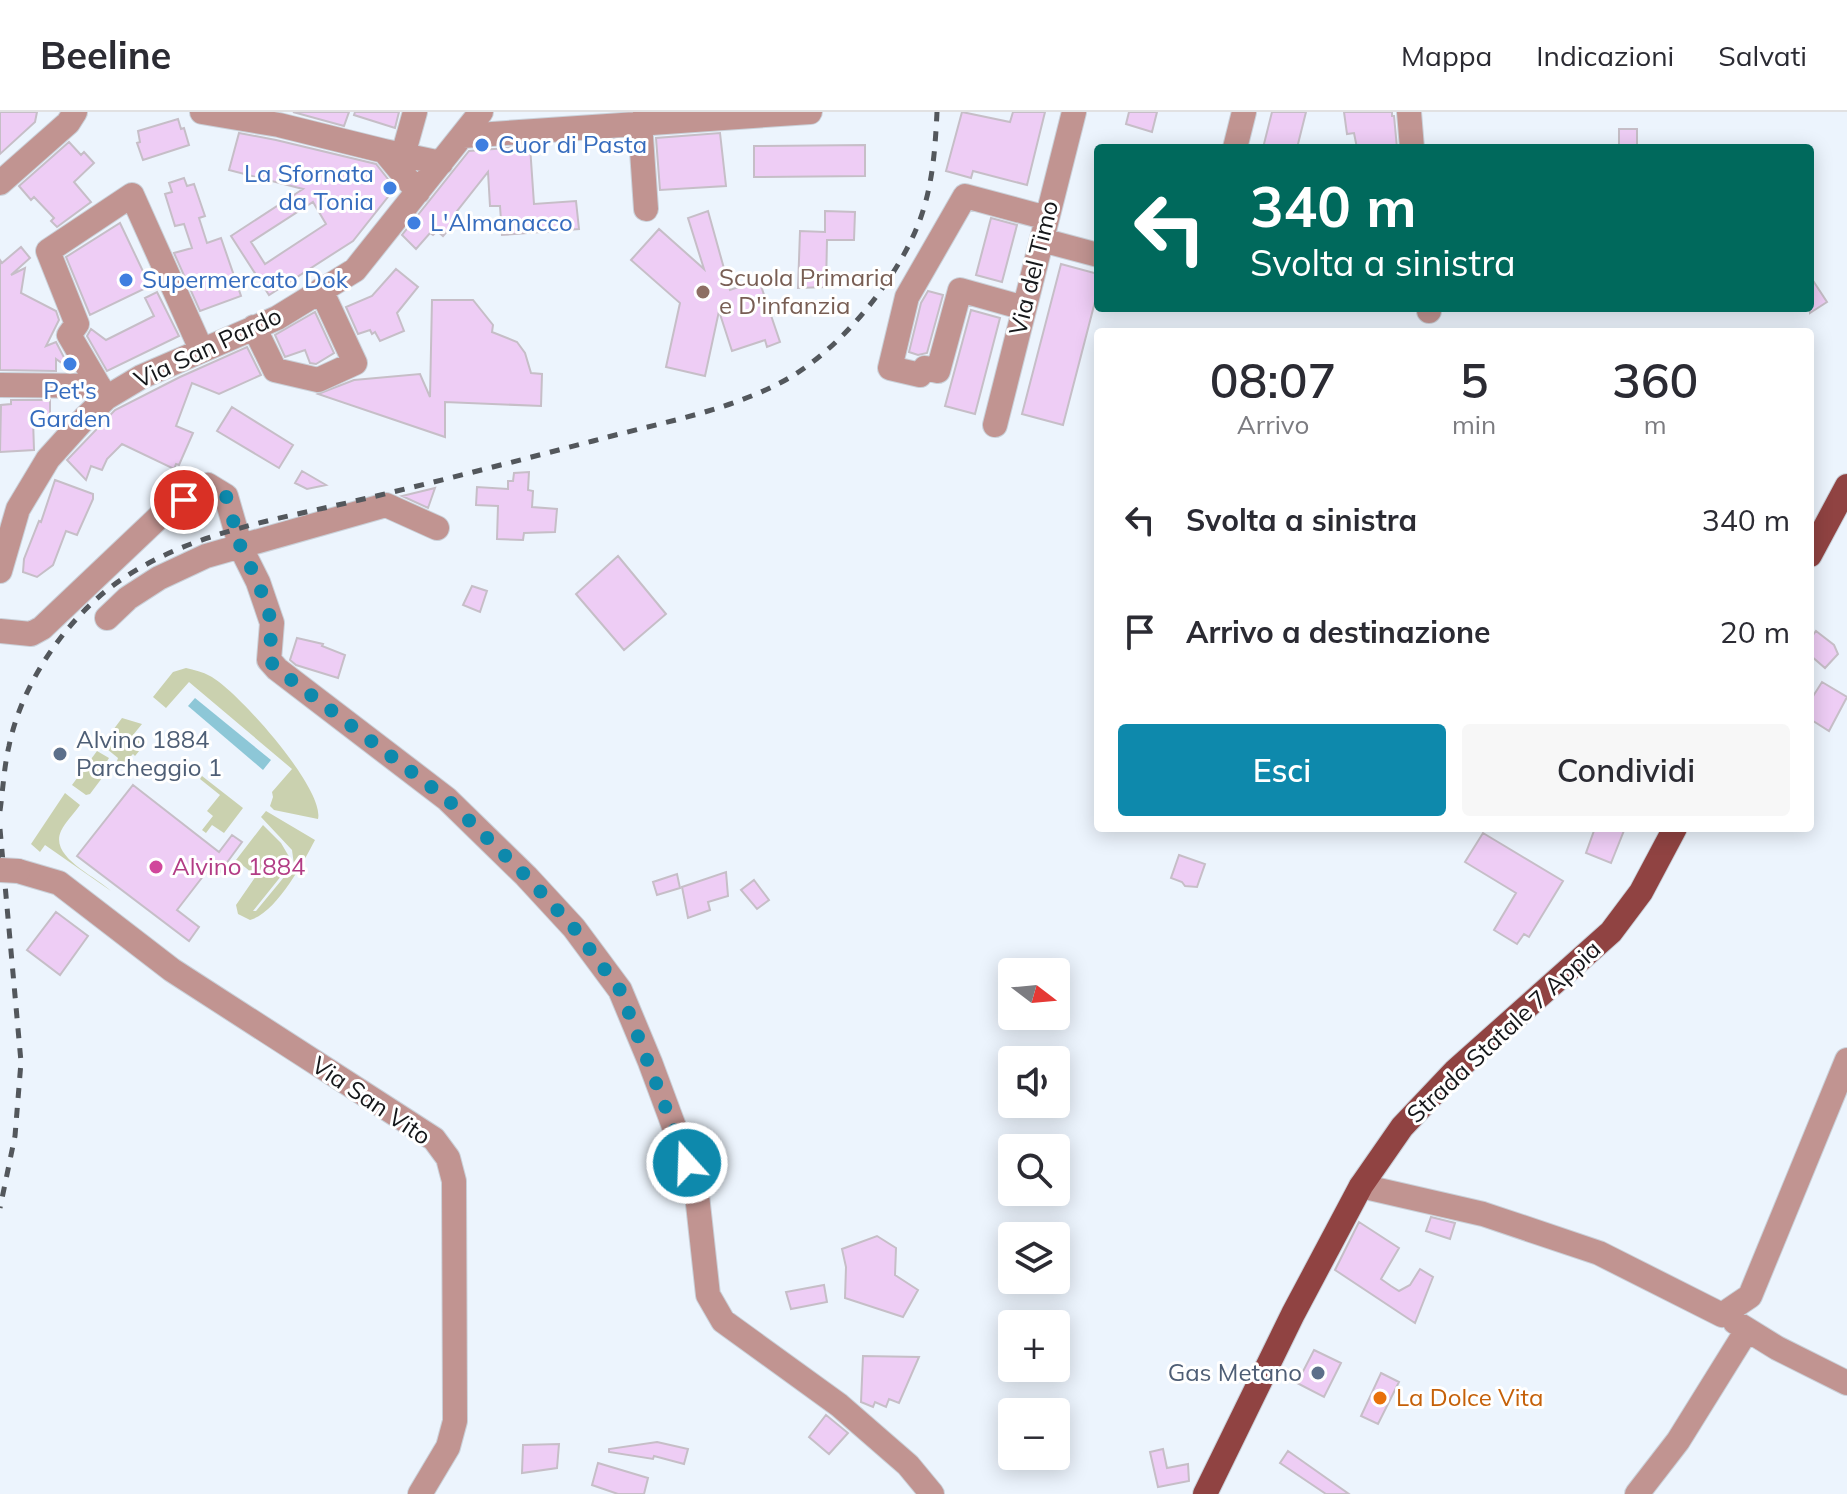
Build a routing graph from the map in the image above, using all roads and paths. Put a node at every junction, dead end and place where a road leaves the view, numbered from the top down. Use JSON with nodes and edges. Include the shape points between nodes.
{"nodes":[{"id":1,"x":75,"y":112,"type":"edge"},
{"id":2,"x":202,"y":112,"type":"edge"},
{"id":3,"x":415,"y":112,"type":"edge"},
{"id":4,"x":481,"y":112,"type":"edge"},
{"id":5,"x":802,"y":112,"type":"edge"},
{"id":6,"x":810,"y":112,"type":"edge"},
{"id":7,"x":1074,"y":112,"type":"edge"},
{"id":8,"x":1244,"y":112,"type":"edge"},
{"id":9,"x":1409,"y":112,"type":"edge"},
{"id":10,"x":727,"y":115,"type":"edge"},
{"id":11,"x":281,"y":118,"type":"edge"},
{"id":12,"x":553,"y":120,"type":"edge"},
{"id":13,"x":640,"y":122,"type":"junction"},
{"id":14,"x":463,"y":136,"type":"junction"},
{"id":15,"x":1236,"y":144,"type":"edge"},
{"id":16,"x":1412,"y":144,"type":"edge"},
{"id":17,"x":394,"y":153,"type":"junction"},
{"id":18,"x":441,"y":163,"type":"junction"},
{"id":19,"x":0,"y":183,"type":"edge"},
{"id":20,"x":418,"y":192,"type":"junction"},
{"id":21,"x":646,"y":209,"type":"dead end"},
{"id":22,"x":1044,"y":229,"type":"junction"},
{"id":23,"x":1094,"y":253,"type":"edge"},
{"id":24,"x":321,"y":290,"type":"junction"},
{"id":25,"x":1024,"y":308,"type":"junction"},
{"id":26,"x":254,"y":327,"type":"junction"},
{"id":27,"x":201,"y":349,"type":"junction"},
{"id":28,"x":0,"y":385,"type":"edge"},
{"id":29,"x":103,"y":392,"type":"junction"},
{"id":30,"x":995,"y":425,"type":"dead end"},
{"id":31,"x":1847,"y":486,"type":"edge"},
{"id":32,"x":9,"y":502,"type":"edge"},
{"id":33,"x":437,"y":528,"type":"dead end"},
{"id":34,"x":241,"y":548,"type":"junction"},
{"id":35,"x":1814,"y":548,"type":"edge"},
{"id":36,"x":0,"y":571,"type":"edge"},
{"id":37,"x":107,"y":618,"type":"dead end"},
{"id":38,"x":0,"y":631,"type":"edge"},
{"id":39,"x":1673,"y":832,"type":"edge"},
{"id":40,"x":9,"y":871,"type":"edge"},
{"id":41,"x":1847,"y":1060,"type":"edge"},
{"id":42,"x":1361,"y":1186,"type":"junction"},
{"id":43,"x":1722,"y":1315,"type":"junction"},
{"id":44,"x":1747,"y":1330,"type":"junction"},
{"id":45,"x":1847,"y":1383,"type":"edge"},
{"id":46,"x":420,"y":1494,"type":"edge"},
{"id":47,"x":932,"y":1494,"type":"edge"},
{"id":48,"x":1205,"y":1494,"type":"edge"},
{"id":49,"x":1637,"y":1494,"type":"edge"}],
"edges":[{"from":1,"to":19,"type":"street"},
{"from":2,"to":11,"type":"street"},
{"from":3,"to":17,"type":"street"},
{"from":4,"to":14,"type":"street","name":"Via San Pardo"},
{"from":5,"to":6,"type":"street"},
{"from":5,"to":10,"type":"street"},
{"from":7,"to":22,"type":"street","name":"Via del Timo"},
{"from":8,"to":15,"type":"street"},
{"from":9,"to":16,"type":"street"},
{"from":10,"to":13,"type":"street"},
{"from":11,"to":17,"type":"street"},
{"from":12,"to":13,"type":"street"},
{"from":12,"to":14,"type":"street"},
{"from":13,"to":21,"type":"street"},
{"from":14,"to":18,"type":"street","name":"Via San Pardo"},
{"from":17,"to":18,"type":"street"},
{"from":17,"to":20,"type":"street"},
{"from":18,"to":20,"type":"street","name":"Via San Pardo"},
{"from":20,"to":24,"type":"street","name":"Via San Pardo","via":[[355,270]]},
{"from":22,"to":23,"type":"street"},
{"from":22,"to":25,"type":"street","name":"Via del Timo"},
{"from":22,"to":25,"type":"street","via":[[965,196],[907,297],[890,368],[920,375],[925,368],[938,371],[960,290]]},
{"from":24,"to":26,"type":"street","name":"Via San Pardo"},
{"from":24,"to":26,"type":"street","via":[[355,363],[318,380],[275,370]]},
{"from":25,"to":30,"type":"street","name":"Via del Timo"},
{"from":26,"to":27,"type":"street","name":"Via San Pardo"},
{"from":27,"to":29,"type":"street","name":"Via San Pardo"},
{"from":27,"to":29,"type":"street","via":[[132,195],[48,251],[77,324],[69,335]]},
{"from":28,"to":29,"type":"street"},
{"from":29,"to":32,"type":"street","name":"Via San Pardo"},
{"from":31,"to":35,"type":"main road"},
{"from":32,"to":36,"type":"street","name":"Via San Pardo"},
{"from":33,"to":34,"type":"street","via":[[386,505]]},
{"from":34,"to":37,"type":"street","via":[[206,556],[159,578]]},
{"from":34,"to":38,"type":"street","via":[[226,496],[208,485],[160,516],[42,628],[31,634]]},
{"from":34,"to":47,"type":"street","via":[[272,623],[269,660],[447,799],[565,918],[620,990],[696,1186],[708,1295],[723,1321],[839,1405],[908,1465]]},
{"from":39,"to":42,"type":"main road","name":"Strada Statale 7 Appia","via":[[1641,892],[1611,932],[1455,1071],[1402,1127]]},
{"from":40,"to":46,"type":"street","name":"Via San Vito","via":[[59,883],[172,970],[434,1139],[448,1158],[454,1181],[455,1421],[448,1447]]},
{"from":41,"to":43,"type":"street","via":[[1750,1296]]},
{"from":42,"to":43,"type":"street","via":[[1483,1214],[1599,1253]]},
{"from":42,"to":48,"type":"main road","name":"Strada Statale 7 Appia"},
{"from":43,"to":44,"type":"street"},
{"from":44,"to":45,"type":"street"},
{"from":44,"to":49,"type":"street","via":[[1678,1441]]}]}
